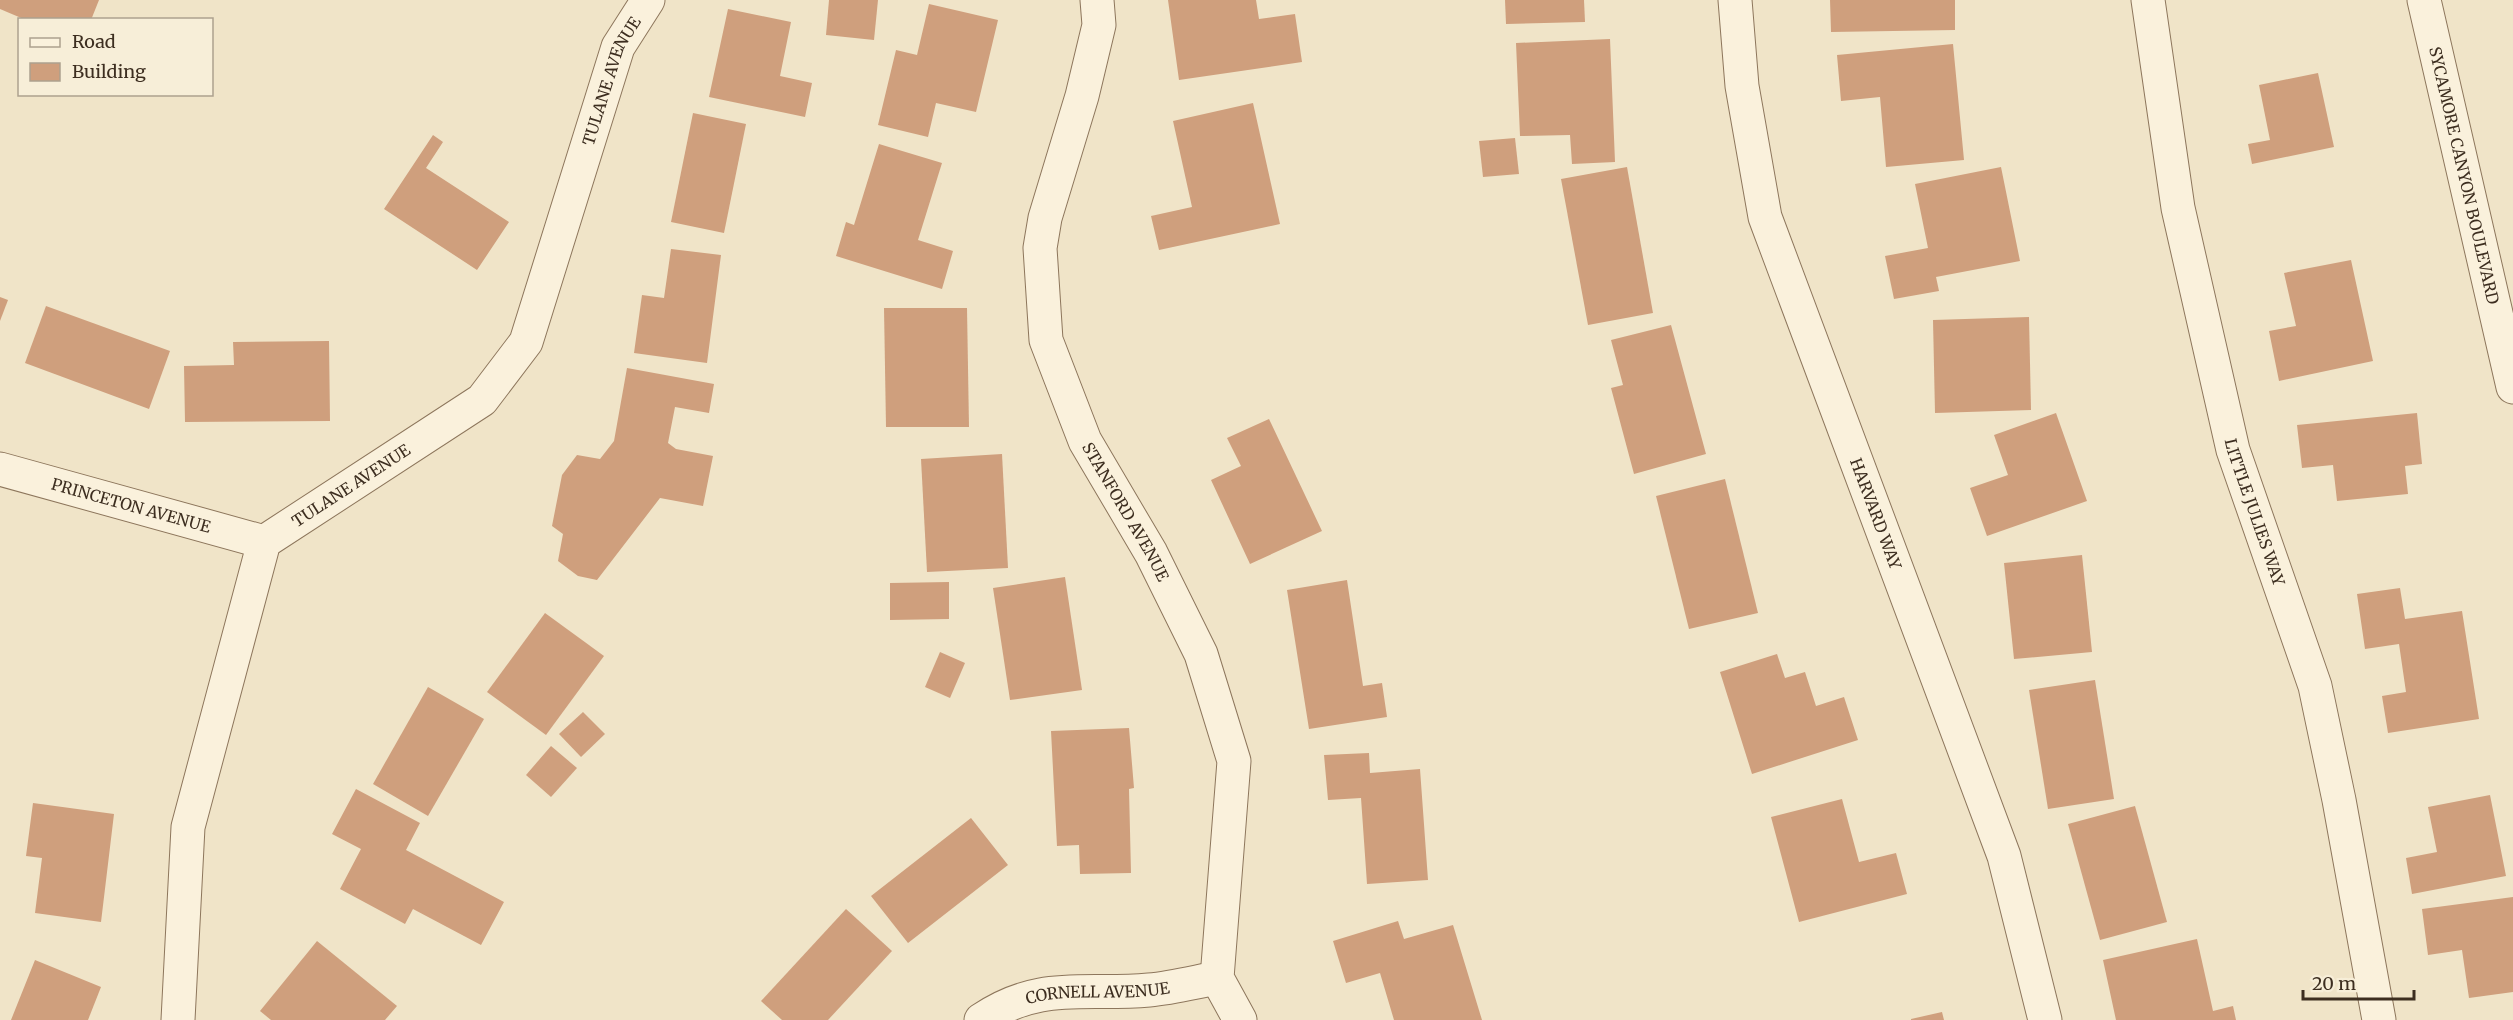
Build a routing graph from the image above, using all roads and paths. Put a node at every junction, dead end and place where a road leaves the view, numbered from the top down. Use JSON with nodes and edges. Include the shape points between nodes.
{"nodes":[{"id":1,"x":648,"y":0,"type":"edge"},
{"id":2,"x":1097,"y":0,"type":"edge"},
{"id":3,"x":1735,"y":0,"type":"edge"},
{"id":4,"x":2148,"y":0,"type":"edge"},
{"id":5,"x":2424,"y":0,"type":"edge"},
{"id":6,"x":2513,"y":387,"type":"edge"},
{"id":7,"x":0,"y":469,"type":"edge"},
{"id":8,"x":264,"y":542,"type":"junction"},
{"id":9,"x":1217,"y":978,"type":"junction"},
{"id":10,"x":178,"y":1020,"type":"edge"},
{"id":11,"x":981,"y":1020,"type":"edge"},
{"id":12,"x":1239,"y":1020,"type":"edge"},
{"id":13,"x":2045,"y":1020,"type":"edge"},
{"id":14,"x":2379,"y":1020,"type":"edge"}],
"edges":[{"from":1,"to":8,"type":"street","name":"TULANE AVENUE","via":[[618,46],[526,342],[482,400]]},
{"from":2,"to":9,"type":"street","name":"STANFORD AVENUE","via":[[1099,25],[1040,248],[1046,340],[1085,441],[1151,553],[1201,654],[1234,761]]},
{"from":3,"to":13,"type":"street","name":"HARVARD WAY","via":[[1742,86],[1765,217],[2004,856]]},
{"from":4,"to":14,"type":"street","name":"LITTLE JULIES WAY","via":[[2178,208],[2225,416],[2233,450],[2315,686]]},
{"from":5,"to":6,"type":"street","name":"SYCAMORE CANYON BOULEVARD"},
{"from":7,"to":8,"type":"street","name":"PRINCETON AVENUE"},
{"from":8,"to":10,"type":"street","via":[[188,826]]},
{"from":9,"to":11,"type":"street","name":"CORNELL AVENUE","via":[[1149,990],[1036,995]]},
{"from":9,"to":12,"type":"street"}]}
